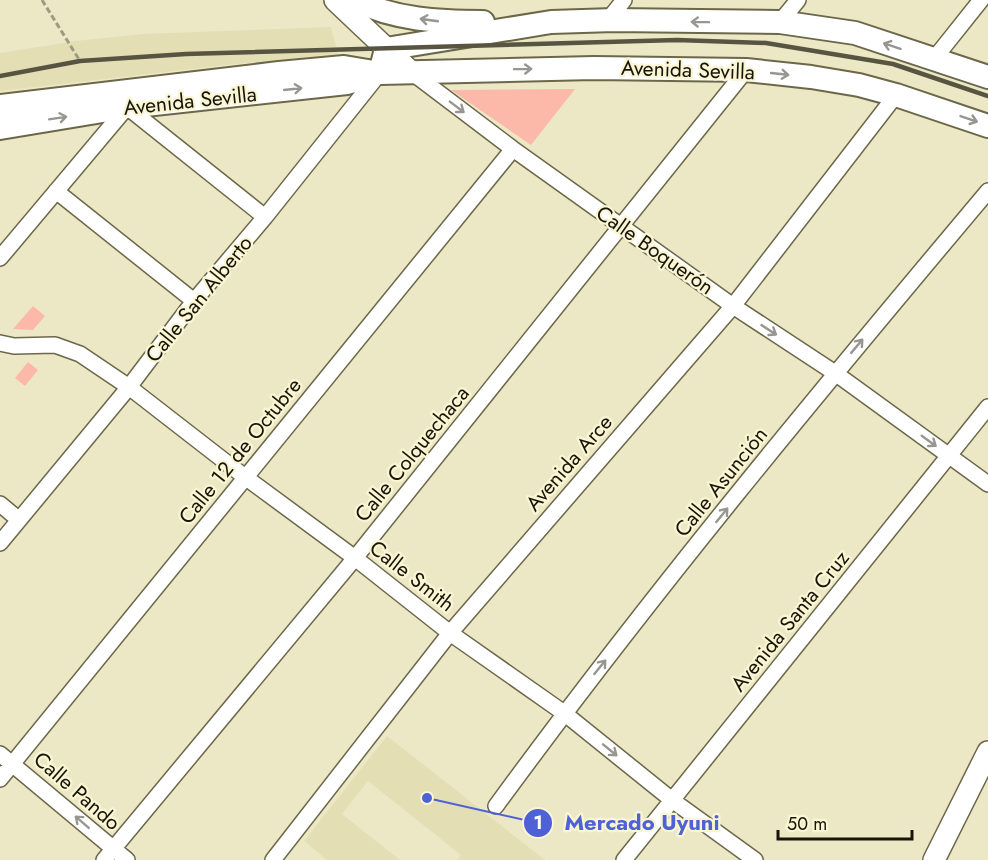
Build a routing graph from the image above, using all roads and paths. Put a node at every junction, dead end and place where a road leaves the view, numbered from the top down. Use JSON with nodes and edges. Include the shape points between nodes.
{"nodes":[{"id":1,"x":42,"y":0,"type":"edge"},
{"id":2,"x":335,"y":0,"type":"edge"},
{"id":3,"x":355,"y":0,"type":"edge"},
{"id":4,"x":624,"y":0,"type":"edge"},
{"id":5,"x":798,"y":0,"type":"edge"},
{"id":6,"x":981,"y":0,"type":"edge"},
{"id":7,"x":608,"y":20,"type":"junction"},
{"id":8,"x":551,"y":22,"type":"junction"},
{"id":9,"x":780,"y":22,"type":"junction"},
{"id":10,"x":386,"y":49,"type":"junction"},
{"id":11,"x":934,"y":59,"type":"junction"},
{"id":12,"x":80,"y":61,"type":"dead end"},
{"id":13,"x":746,"y":70,"type":"junction"},
{"id":14,"x":410,"y":71,"type":"junction"},
{"id":15,"x":380,"y":73,"type":"junction"},
{"id":16,"x":988,"y":77,"type":"edge"},
{"id":17,"x":896,"y":95,"type":"junction"},
{"id":18,"x":0,"y":106,"type":"edge"},
{"id":19,"x":127,"y":107,"type":"junction"},
{"id":20,"x":988,"y":126,"type":"edge"},
{"id":21,"x":0,"y":128,"type":"edge"},
{"id":22,"x":513,"y":149,"type":"junction"},
{"id":23,"x":56,"y":191,"type":"junction"},
{"id":24,"x":988,"y":191,"type":"edge"},
{"id":25,"x":265,"y":217,"type":"junction"},
{"id":26,"x":622,"y":227,"type":"junction"},
{"id":27,"x":0,"y":258,"type":"edge"},
{"id":28,"x":194,"y":301,"type":"junction"},
{"id":29,"x":733,"y":306,"type":"junction"},
{"id":30,"x":0,"y":344,"type":"edge"},
{"id":31,"x":835,"y":373,"type":"junction"},
{"id":32,"x":129,"y":387,"type":"junction"},
{"id":33,"x":988,"y":407,"type":"edge"},
{"id":34,"x":950,"y":456,"type":"junction"},
{"id":35,"x":245,"y":477,"type":"junction"},
{"id":36,"x":988,"y":484,"type":"edge"},
{"id":37,"x":0,"y":504,"type":"edge"},
{"id":38,"x":18,"y":519,"type":"junction"},
{"id":39,"x":0,"y":543,"type":"edge"},
{"id":40,"x":355,"y":558,"type":"junction"},
{"id":41,"x":450,"y":633,"type":"junction"},
{"id":42,"x":564,"y":713,"type":"junction"},
{"id":43,"x":988,"y":752,"type":"edge"},
{"id":44,"x":0,"y":753,"type":"edge"},
{"id":45,"x":13,"y":764,"type":"junction"},
{"id":46,"x":0,"y":779,"type":"edge"},
{"id":47,"x":672,"y":800,"type":"junction"},
{"id":48,"x":496,"y":806,"type":"dead end"},
{"id":49,"x":108,"y":855,"type":"edge"},
{"id":50,"x":126,"y":860,"type":"edge"},
{"id":51,"x":273,"y":860,"type":"edge"},
{"id":52,"x":624,"y":860,"type":"edge"},
{"id":53,"x":755,"y":860,"type":"edge"},
{"id":54,"x":933,"y":860,"type":"edge"}],
"edges":[{"from":1,"to":12,"type":"path"},
{"from":2,"to":10,"type":"main road","name":"Calle Boquerón"},
{"from":8,"to":3,"type":"main road","one_way":true,"via":[[444,22],[403,17]]},
{"from":4,"to":7,"type":"street"},
{"from":5,"to":9,"type":"street"},
{"from":6,"to":11,"type":"street"},
{"from":7,"to":8,"type":"main road"},
{"from":9,"to":7,"type":"main road","one_way":true},
{"from":8,"to":10,"type":"main road"},
{"from":11,"to":9,"type":"main road","one_way":true,"via":[[855,33]]},
{"from":10,"to":14,"type":"main road","name":"Calle Boquerón"},
{"from":10,"to":15,"type":"main road","name":"Calle San Alberto"},
{"from":11,"to":16,"type":"main road"},
{"from":14,"to":13,"type":"main road","name":"Avenida Sevilla","one_way":true},
{"from":13,"to":17,"type":"main road","name":"Avenida Sevilla","one_way":true,"via":[[811,77]]},
{"from":13,"to":26,"type":"street","name":"Calle Colquechaca"},
{"from":14,"to":15,"type":"main road","name":"Avenida Sevilla"},
{"from":14,"to":22,"type":"street","name":"Calle Boquerón","one_way":true},
{"from":15,"to":18,"type":"main road","name":"Avenida Sevilla","via":[[344,68],[300,71]]},
{"from":19,"to":15,"type":"main road","name":"Avenida Sevilla","one_way":true,"via":[[347,83]]},
{"from":15,"to":25,"type":"street","name":"Calle San Alberto"},
{"from":17,"to":20,"type":"main road","name":"Avenida Sevilla","one_way":true},
{"from":17,"to":29,"type":"street","name":"Avenida Arce"},
{"from":21,"to":19,"type":"main road","name":"Avenida Sevilla","one_way":true},
{"from":19,"to":23,"type":"street"},
{"from":19,"to":25,"type":"street"},
{"from":22,"to":26,"type":"street","name":"Calle Boquerón"},
{"from":22,"to":35,"type":"street","name":"Calle 12 de Octubre"},
{"from":23,"to":27,"type":"street"},
{"from":23,"to":28,"type":"street"},
{"from":31,"to":24,"type":"street","name":"Calle Asunción","one_way":true},
{"from":25,"to":28,"type":"street","name":"Calle San Alberto"},
{"from":26,"to":29,"type":"street","name":"Calle Boquerón"},
{"from":26,"to":40,"type":"street","name":"Calle Colquechaca"},
{"from":28,"to":32,"type":"street","name":"Calle San Alberto"},
{"from":29,"to":31,"type":"street","name":"Calle Boquerón","one_way":true},
{"from":29,"to":41,"type":"street","name":"Avenida Arce"},
{"from":30,"to":32,"type":"street","name":"Calle Smith","via":[[55,345],[80,354]]},
{"from":31,"to":34,"type":"street","name":"Calle Boquerón","one_way":true},
{"from":42,"to":31,"type":"street","name":"Calle Asunción","one_way":true},
{"from":32,"to":35,"type":"street","name":"Calle Smith"},
{"from":32,"to":38,"type":"street","name":"Calle San Alberto"},
{"from":33,"to":34,"type":"street","name":"Avenida Santa Cruz"},
{"from":34,"to":36,"type":"street","name":"Calle Boquerón"},
{"from":34,"to":47,"type":"street","name":"Avenida Santa Cruz"},
{"from":35,"to":40,"type":"street","name":"Calle Smith"},
{"from":35,"to":45,"type":"street","name":"Calle 12 de Octubre"},
{"from":37,"to":38,"type":"street"},
{"from":38,"to":39,"type":"street","name":"Calle San Alberto"},
{"from":40,"to":41,"type":"street","name":"Calle Smith"},
{"from":40,"to":49,"type":"street","name":"Calle Colquechaca"},
{"from":41,"to":42,"type":"street","name":"Calle Smith"},
{"from":41,"to":51,"type":"street","name":"Avenida Arce"},
{"from":42,"to":47,"type":"street","name":"Calle Smith","one_way":true},
{"from":42,"to":48,"type":"street","name":"Calle Asunción"},
{"from":43,"to":54,"type":"main road"},
{"from":44,"to":45,"type":"street","name":"Calle Pando"},
{"from":45,"to":46,"type":"street","name":"Calle 12 de Octubre"},
{"from":49,"to":45,"type":"street","name":"Calle Pando","one_way":true},
{"from":47,"to":52,"type":"street","name":"Avenida Santa Cruz"},
{"from":47,"to":53,"type":"street","name":"Calle Smith"},
{"from":49,"to":50,"type":"street","name":"Calle Pando"}]}
